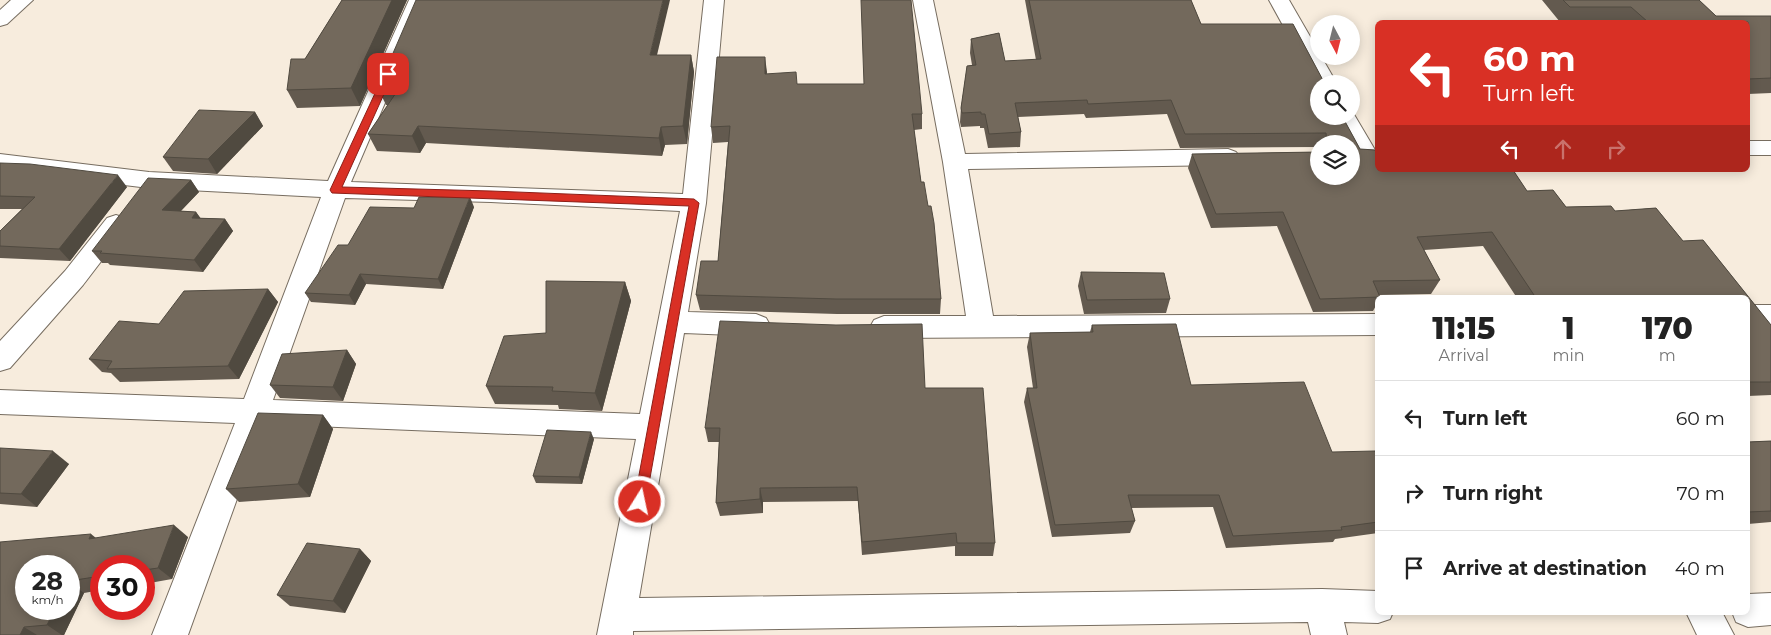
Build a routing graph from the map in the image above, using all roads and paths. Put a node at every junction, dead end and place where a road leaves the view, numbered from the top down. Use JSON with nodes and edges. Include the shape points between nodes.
{"nodes":[{"id":1,"x":23,"y":0,"type":"edge"},
{"id":2,"x":420,"y":0,"type":"edge"},
{"id":3,"x":714,"y":0,"type":"edge"},
{"id":4,"x":923,"y":0,"type":"edge"},
{"id":5,"x":1279,"y":0,"type":"edge"},
{"id":6,"x":0,"y":20,"type":"edge"},
{"id":7,"x":1321,"y":75,"type":"edge"},
{"id":8,"x":1349,"y":125,"type":"edge"},
{"id":9,"x":1750,"y":148,"type":"edge"},
{"id":10,"x":1771,"y":148,"type":"edge"},
{"id":11,"x":1365,"y":155,"type":"edge"},
{"id":12,"x":1250,"y":157,"type":"edge"},
{"id":13,"x":0,"y":162,"type":"edge"},
{"id":14,"x":955,"y":162,"type":"junction"},
{"id":15,"x":150,"y":180,"type":"junction"},
{"id":16,"x":336,"y":190,"type":"junction"},
{"id":17,"x":694,"y":203,"type":"junction"},
{"id":18,"x":1750,"y":315,"type":"edge"},
{"id":19,"x":1771,"y":315,"type":"edge"},
{"id":20,"x":673,"y":322,"type":"junction"},
{"id":21,"x":1375,"y":324,"type":"edge"},
{"id":22,"x":777,"y":325,"type":"edge"},
{"id":23,"x":981,"y":326,"type":"junction"},
{"id":24,"x":856,"y":327,"type":"edge"},
{"id":25,"x":0,"y":360,"type":"edge"},
{"id":26,"x":0,"y":402,"type":"edge"},
{"id":27,"x":254,"y":410,"type":"junction"},
{"id":28,"x":654,"y":426,"type":"junction"},
{"id":29,"x":1375,"y":608,"type":"edge"},
{"id":30,"x":1771,"y":609,"type":"edge"},
{"id":31,"x":1750,"y":610,"type":"edge"},
{"id":32,"x":1705,"y":615,"type":"edge"},
{"id":33,"x":1325,"y":620,"type":"edge"},
{"id":34,"x":617,"y":625,"type":"edge"},
{"id":35,"x":170,"y":635,"type":"edge"},
{"id":36,"x":1716,"y":635,"type":"edge"}],
"edges":[{"from":1,"to":6,"type":"street"},
{"from":2,"to":16,"type":"street"},
{"from":3,"to":17,"type":"street"},
{"from":4,"to":14,"type":"street"},
{"from":5,"to":7,"type":"street"},
{"from":8,"to":11,"type":"street"},
{"from":9,"to":10,"type":"street"},
{"from":12,"to":14,"type":"street"},
{"from":13,"to":15,"type":"street"},
{"from":14,"to":23,"type":"street"},
{"from":15,"to":16,"type":"street"},
{"from":15,"to":25,"type":"street","via":[[74,278]]},
{"from":16,"to":17,"type":"street"},
{"from":16,"to":27,"type":"street"},
{"from":17,"to":20,"type":"street"},
{"from":18,"to":19,"type":"street"},
{"from":20,"to":22,"type":"street"},
{"from":20,"to":28,"type":"street"},
{"from":21,"to":23,"type":"street"},
{"from":23,"to":24,"type":"street"},
{"from":26,"to":27,"type":"street"},
{"from":27,"to":28,"type":"street"},
{"from":27,"to":35,"type":"street"},
{"from":28,"to":34,"type":"street"},
{"from":29,"to":33,"type":"street"},
{"from":30,"to":31,"type":"street"},
{"from":32,"to":36,"type":"street"},
{"from":33,"to":34,"type":"street"}]}
